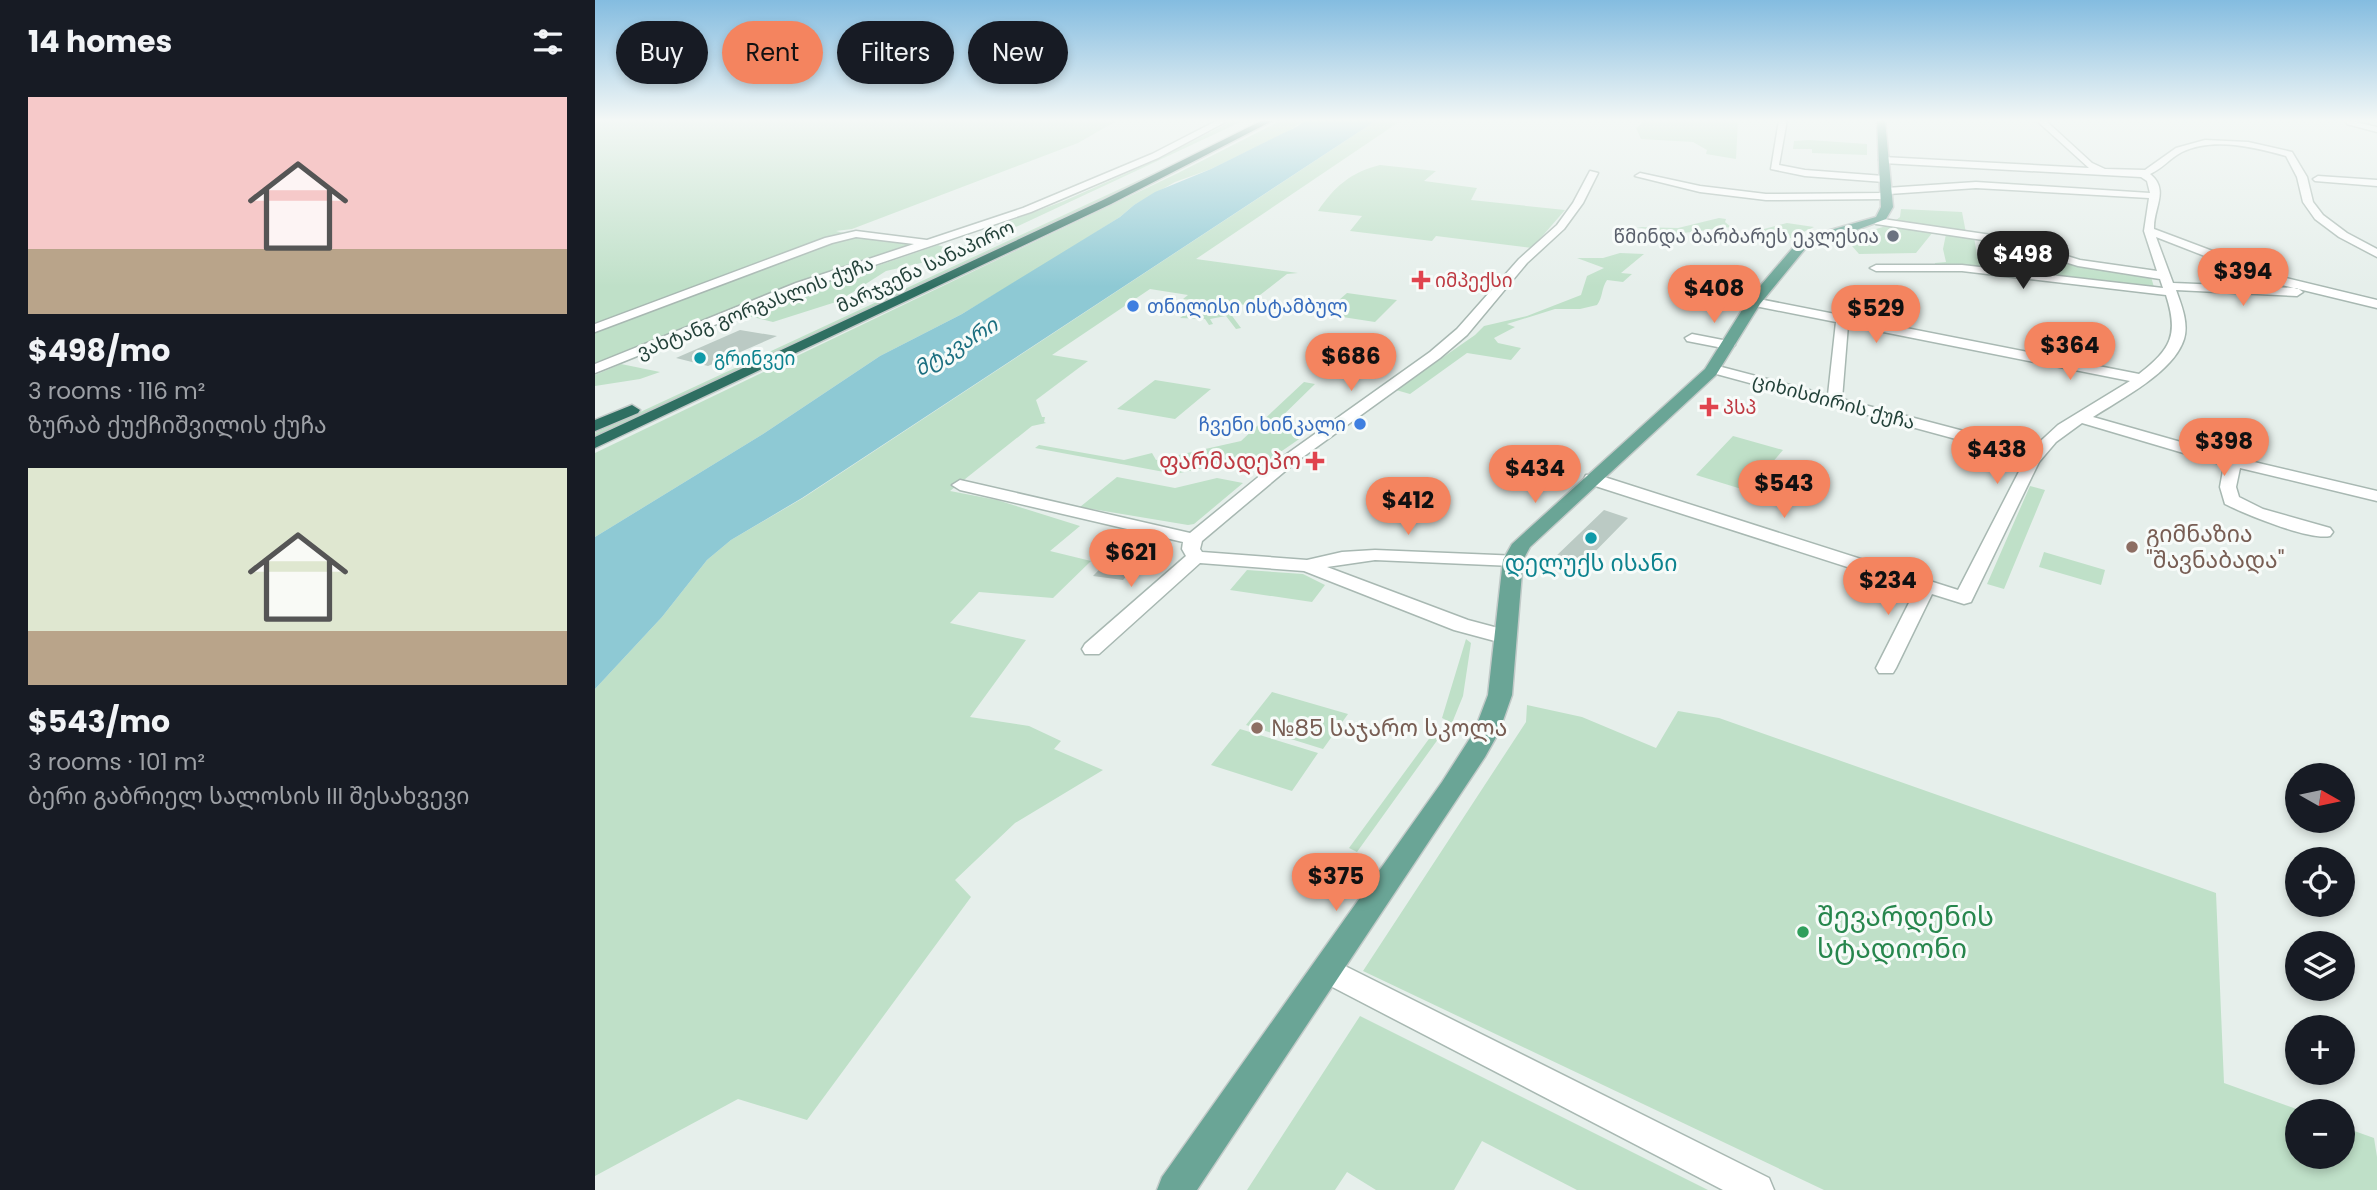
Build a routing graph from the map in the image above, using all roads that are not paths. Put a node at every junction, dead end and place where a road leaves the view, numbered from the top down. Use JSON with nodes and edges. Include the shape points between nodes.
{"nodes":[{"id":1,"x":1110,"y":176,"type":"edge"},
{"id":2,"x":1140,"y":176,"type":"edge"},
{"id":3,"x":1160,"y":176,"type":"edge"},
{"id":4,"x":1591,"y":176,"type":"edge"},
{"id":5,"x":1640,"y":176,"type":"dead end"},
{"id":6,"x":1818,"y":176,"type":"edge"},
{"id":7,"x":1884,"y":176,"type":"edge"},
{"id":8,"x":2129,"y":176,"type":"edge"},
{"id":9,"x":2145,"y":176,"type":"edge"},
{"id":10,"x":2301,"y":176,"type":"edge"},
{"id":11,"x":2318,"y":179,"type":"dead end"},
{"id":12,"x":2377,"y":183,"type":"edge"},
{"id":13,"x":1885,"y":189,"type":"junction"},
{"id":14,"x":2157,"y":193,"type":"junction"},
{"id":15,"x":1876,"y":221,"type":"junction"},
{"id":16,"x":837,"y":229,"type":"dead end"},
{"id":17,"x":2149,"y":230,"type":"junction"},
{"id":18,"x":856,"y":234,"type":"junction"},
{"id":19,"x":931,"y":243,"type":"junction"},
{"id":20,"x":2360,"y":246,"type":"junction"},
{"id":21,"x":2377,"y":246,"type":"edge"},
{"id":22,"x":2377,"y":254,"type":"edge"},
{"id":23,"x":1877,"y":268,"type":"dead end"},
{"id":24,"x":2168,"y":285,"type":"junction"},
{"id":25,"x":2319,"y":292,"type":"junction"},
{"id":26,"x":1754,"y":302,"type":"junction"},
{"id":27,"x":2377,"y":304,"type":"edge"},
{"id":28,"x":1842,"y":321,"type":"junction"},
{"id":29,"x":595,"y":328,"type":"edge"},
{"id":30,"x":1692,"y":338,"type":"dead end"},
{"id":31,"x":1728,"y":345,"type":"junction"},
{"id":32,"x":595,"y":369,"type":"edge"},
{"id":33,"x":1714,"y":369,"type":"junction"},
{"id":34,"x":2142,"y":379,"type":"junction"},
{"id":35,"x":1835,"y":401,"type":"junction"},
{"id":36,"x":2081,"y":418,"type":"junction"},
{"id":37,"x":595,"y":426,"type":"edge"},
{"id":38,"x":595,"y":443,"type":"edge"},
{"id":39,"x":2034,"y":455,"type":"junction"},
{"id":40,"x":2234,"y":462,"type":"junction"},
{"id":41,"x":1592,"y":479,"type":"junction"},
{"id":42,"x":960,"y":485,"type":"dead end"},
{"id":43,"x":2377,"y":496,"type":"edge"},
{"id":44,"x":2324,"y":532,"type":"dead end"},
{"id":45,"x":1195,"y":548,"type":"junction"},
{"id":46,"x":1513,"y":560,"type":"junction"},
{"id":47,"x":1307,"y":566,"type":"junction"},
{"id":48,"x":1927,"y":586,"type":"junction"},
{"id":49,"x":1506,"y":637,"type":"junction"},
{"id":50,"x":1092,"y":649,"type":"dead end"},
{"id":51,"x":1885,"y":668,"type":"dead end"},
{"id":52,"x":1327,"y":970,"type":"junction"},
{"id":53,"x":1175,"y":1190,"type":"edge"},
{"id":54,"x":1757,"y":1190,"type":"edge"}],
"edges":[{"from":1,"to":19,"type":"street","name":"ვახტანგ გორგასლის ქუჩა"},
{"from":2,"to":37,"type":"highway","name":"მარჯვენა სანაპირო"},
{"from":3,"to":38,"type":"highway","name":"მარჯვენა სანაპირო"},
{"from":4,"to":45,"type":"street","via":[[1572,212],[1462,332],[1290,459]]},
{"from":5,"to":13,"type":"street","via":[[1766,197]]},
{"from":6,"to":13,"type":"street"},
{"from":7,"to":13,"type":"main road"},
{"from":8,"to":14,"type":"street"},
{"from":9,"to":14,"type":"street"},
{"from":10,"to":20,"type":"street","via":[[2313,211]]},
{"from":11,"to":12,"type":"street"},
{"from":13,"to":14,"type":"street","via":[[1976,185]]},
{"from":13,"to":15,"type":"main road","via":[[1885,215]]},
{"from":14,"to":17,"type":"street","via":[[2148,217]]},
{"from":15,"to":24,"type":"street","via":[[2005,240]]},
{"from":15,"to":26,"type":"main road","via":[[1801,246]]},
{"from":16,"to":18,"type":"street"},
{"from":17,"to":24,"type":"street"},
{"from":17,"to":25,"type":"street"},
{"from":18,"to":19,"type":"street"},
{"from":18,"to":29,"type":"street","via":[[829,240]]},
{"from":19,"to":32,"type":"street","name":"ვახტანგ გორგასლის ქუჩა","via":[[800,286]]},
{"from":20,"to":21,"type":"street"},
{"from":20,"to":22,"type":"street"},
{"from":23,"to":24,"type":"street","via":[[1962,268]]},
{"from":24,"to":25,"type":"street"},
{"from":24,"to":34,"type":"street","via":[[2178,339]]},
{"from":25,"to":27,"type":"street"},
{"from":26,"to":28,"type":"street"},
{"from":26,"to":31,"type":"main road"},
{"from":28,"to":34,"type":"street"},
{"from":28,"to":35,"type":"street"},
{"from":30,"to":31,"type":"street"},
{"from":31,"to":33,"type":"main road"},
{"from":33,"to":35,"type":"street","name":"ციხისძირის ქუჩა"},
{"from":33,"to":41,"type":"main road"},
{"from":34,"to":36,"type":"street"},
{"from":35,"to":39,"type":"street","name":"ციხისძირის ქუჩა"},
{"from":36,"to":39,"type":"street","via":[[2055,434]]},
{"from":36,"to":40,"type":"street"},
{"from":39,"to":48,"type":"street","via":[[1964,597]]},
{"from":40,"to":43,"type":"street"},
{"from":40,"to":44,"type":"street","via":[[2228,487],[2231,500],[2257,513]]},
{"from":41,"to":46,"type":"main road","via":[[1522,544]]},
{"from":41,"to":48,"type":"street"},
{"from":42,"to":45,"type":"street"},
{"from":45,"to":47,"type":"street"},
{"from":45,"to":50,"type":"street"},
{"from":46,"to":47,"type":"street","via":[[1375,555]]},
{"from":46,"to":49,"type":"main road"},
{"from":47,"to":49,"type":"street","via":[[1461,625]]},
{"from":48,"to":51,"type":"street"},
{"from":49,"to":52,"type":"main road","via":[[1498,707],[1481,741]]},
{"from":52,"to":53,"type":"main road"},
{"from":52,"to":54,"type":"street"}]}
